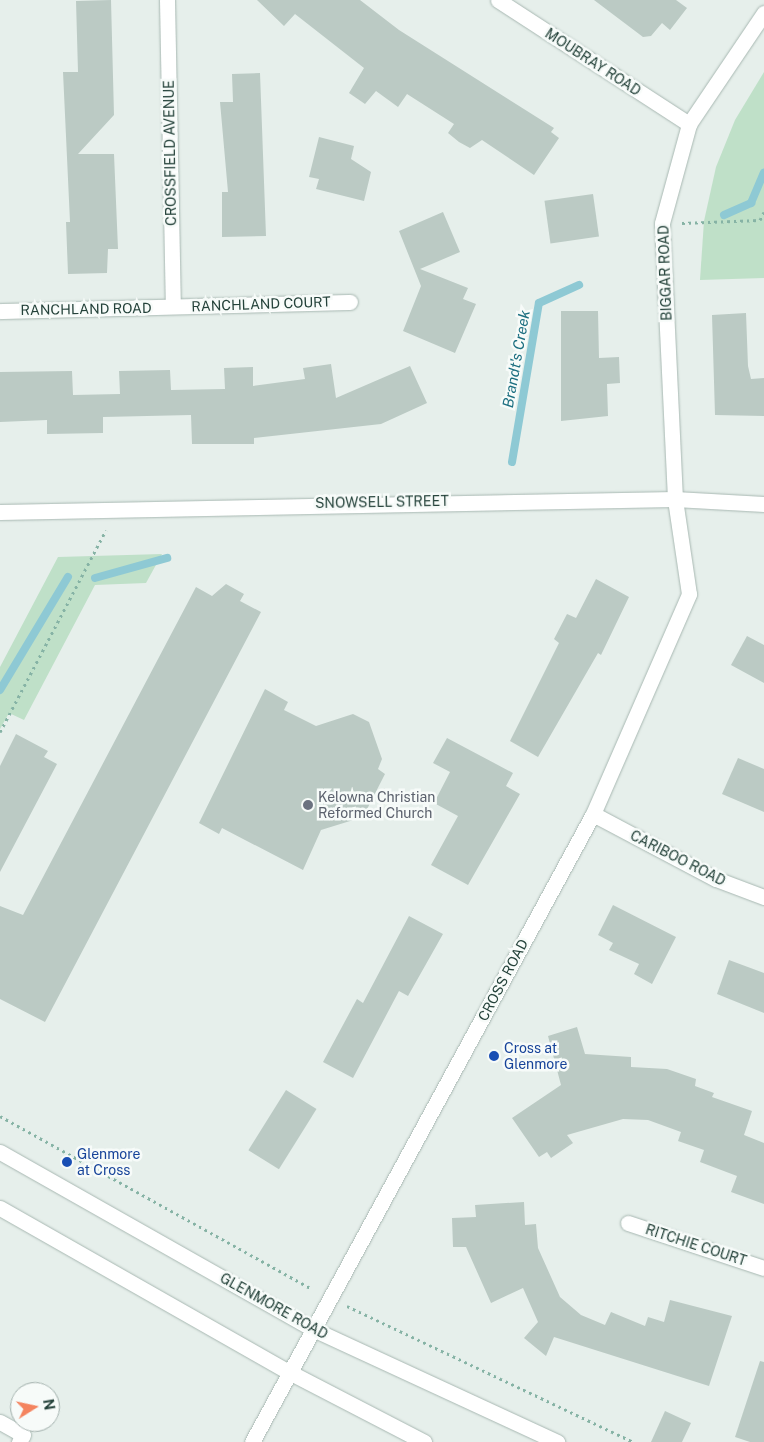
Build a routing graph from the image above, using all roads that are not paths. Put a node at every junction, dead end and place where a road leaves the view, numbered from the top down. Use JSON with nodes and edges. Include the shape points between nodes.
{"nodes":[{"id":1,"x":167,"y":0,"type":"edge"},
{"id":2,"x":498,"y":0,"type":"edge"},
{"id":3,"x":764,"y":13,"type":"edge"},
{"id":4,"x":689,"y":124,"type":"junction"},
{"id":5,"x":350,"y":302,"type":"dead end"},
{"id":6,"x":173,"y":306,"type":"junction"},
{"id":7,"x":0,"y":311,"type":"edge"},
{"id":8,"x":675,"y":499,"type":"junction"},
{"id":9,"x":764,"y":504,"type":"edge"},
{"id":10,"x":0,"y":512,"type":"edge"},
{"id":11,"x":593,"y":814,"type":"junction"},
{"id":12,"x":764,"y":897,"type":"edge"},
{"id":13,"x":0,"y":1152,"type":"edge"},
{"id":14,"x":0,"y":1208,"type":"edge"},
{"id":15,"x":628,"y":1223,"type":"dead end"},
{"id":16,"x":764,"y":1268,"type":"edge"},
{"id":17,"x":315,"y":1330,"type":"junction"},
{"id":18,"x":291,"y":1373,"type":"junction"},
{"id":19,"x":0,"y":1422,"type":"edge"},
{"id":20,"x":19,"y":1442,"type":"edge"},
{"id":21,"x":252,"y":1442,"type":"edge"},
{"id":22,"x":424,"y":1442,"type":"edge"},
{"id":23,"x":557,"y":1442,"type":"edge"}],
"edges":[{"from":1,"to":6,"type":"street","name":"CROSSFIELD AVENUE"},
{"from":2,"to":4,"type":"street","name":"MOUBRAY ROAD"},
{"from":3,"to":4,"type":"street","name":"BIGGAR ROAD"},
{"from":4,"to":8,"type":"street","name":"BIGGAR ROAD","via":[[662,224]]},
{"from":5,"to":6,"type":"street","name":"RANCHLAND COURT"},
{"from":6,"to":7,"type":"street","name":"RANCHLAND ROAD"},
{"from":8,"to":9,"type":"street","name":"SNOWSELL STREET"},
{"from":8,"to":10,"type":"street","name":"SNOWSELL STREET"},
{"from":8,"to":11,"type":"street","name":"CROSS ROAD","via":[[689,594]]},
{"from":11,"to":12,"type":"street","name":"CARIBOO ROAD","via":[[716,879]]},
{"from":11,"to":17,"type":"street","name":"CROSS ROAD"},
{"from":13,"to":17,"type":"street","name":"GLENMORE ROAD"},
{"from":14,"to":18,"type":"street"},
{"from":15,"to":16,"type":"street","name":"RITCHIE COURT"},
{"from":17,"to":18,"type":"street","name":"CROSS ROAD"},
{"from":17,"to":23,"type":"street","name":"GLENMORE ROAD"},
{"from":18,"to":21,"type":"street","name":"CROSS ROAD"},
{"from":18,"to":22,"type":"street"},
{"from":19,"to":20,"type":"street","via":[[23,1435]]}]}
